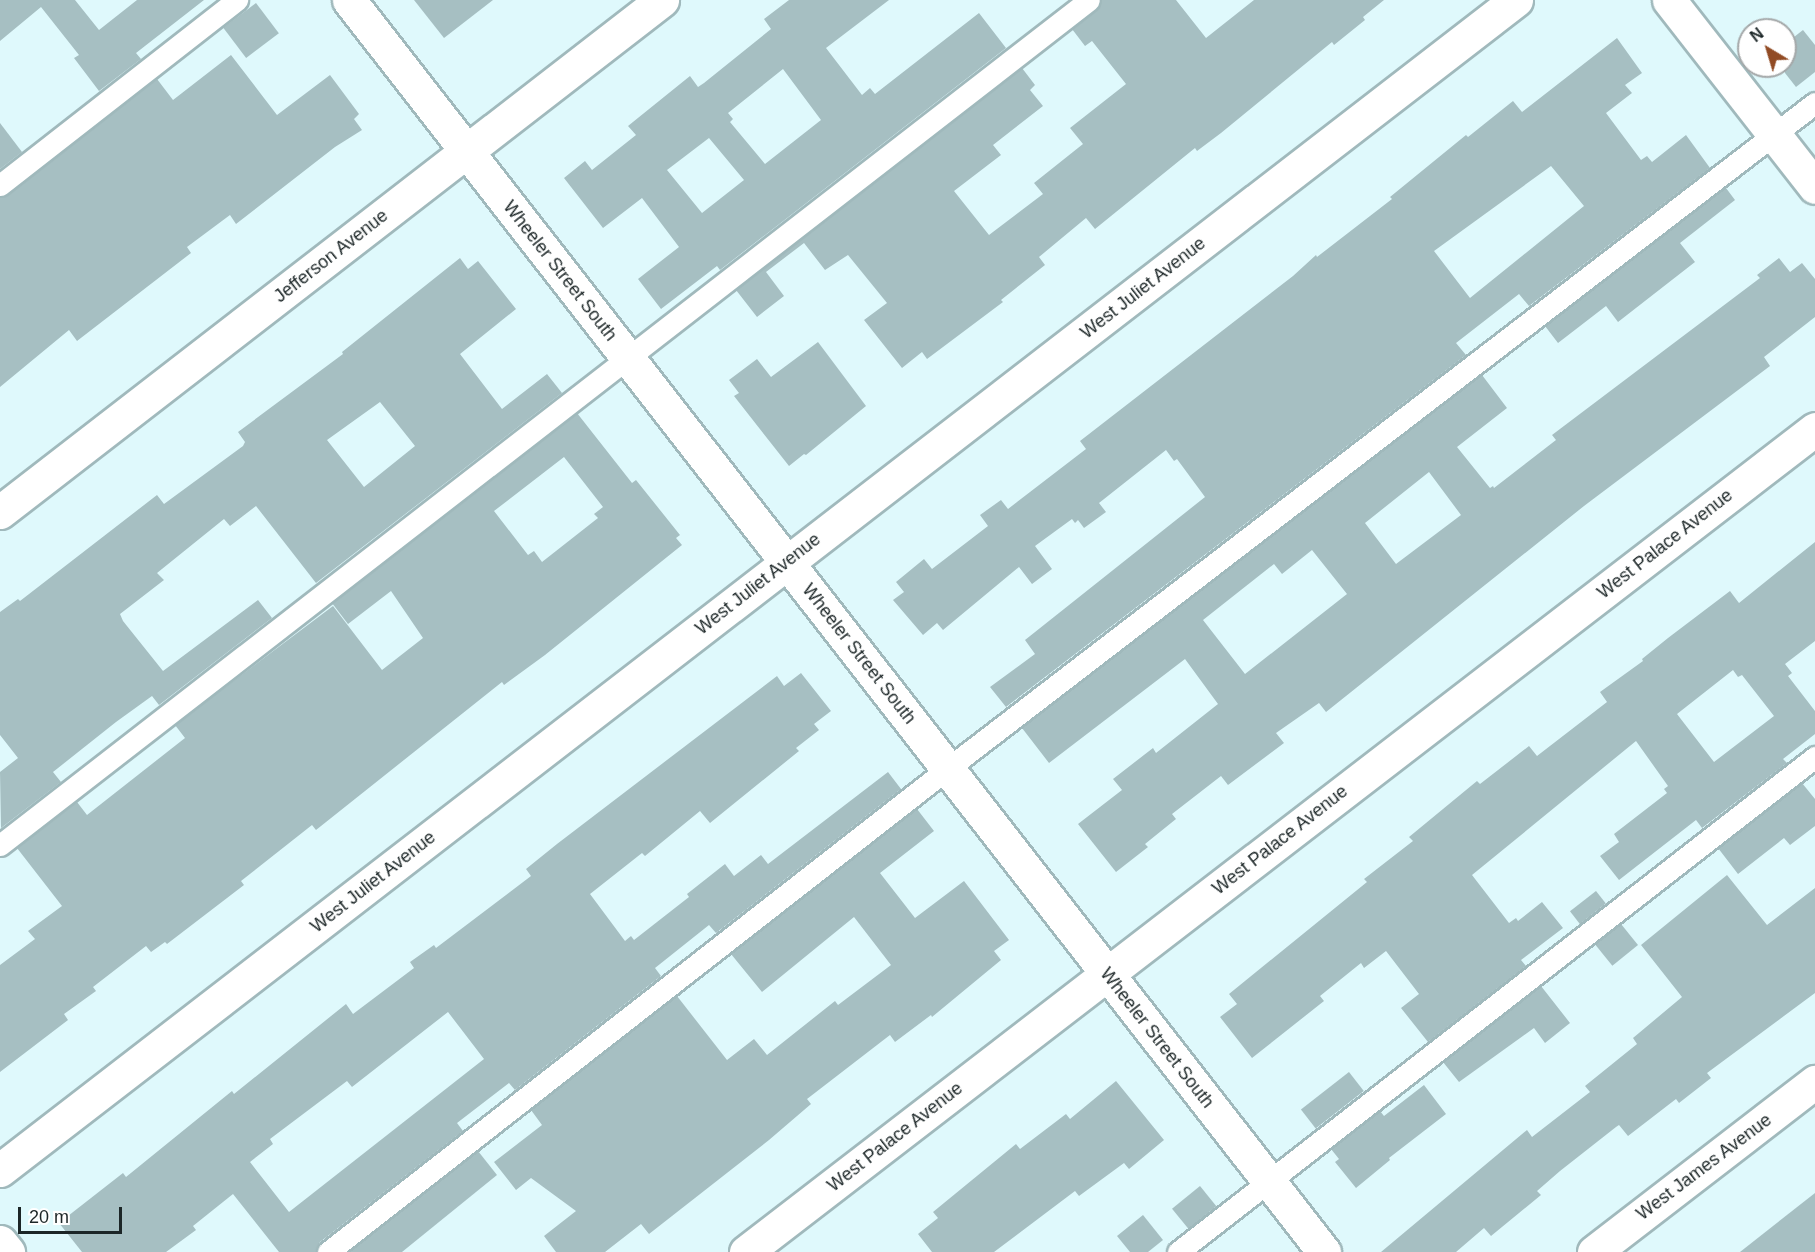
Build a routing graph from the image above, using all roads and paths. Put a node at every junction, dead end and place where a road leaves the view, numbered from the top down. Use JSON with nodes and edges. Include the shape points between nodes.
{"nodes":[{"id":1,"x":237,"y":0,"type":"edge"},
{"id":2,"x":349,"y":0,"type":"edge"},
{"id":3,"x":662,"y":0,"type":"edge"},
{"id":4,"x":1089,"y":0,"type":"edge"},
{"id":5,"x":1516,"y":0,"type":"edge"},
{"id":6,"x":1669,"y":0,"type":"edge"},
{"id":7,"x":1815,"y":103,"type":"edge"},
{"id":8,"x":1774,"y":135,"type":"junction"},
{"id":9,"x":467,"y":151,"type":"junction"},
{"id":10,"x":0,"y":185,"type":"edge"},
{"id":11,"x":1815,"y":187,"type":"edge"},
{"id":12,"x":627,"y":357,"type":"junction"},
{"id":13,"x":1815,"y":429,"type":"edge"},
{"id":14,"x":0,"y":512,"type":"edge"},
{"id":15,"x":787,"y":562,"type":"junction"},
{"id":16,"x":1815,"y":758,"type":"edge"},
{"id":17,"x":947,"y":769,"type":"junction"},
{"id":18,"x":0,"y":845,"type":"edge"},
{"id":19,"x":1106,"y":973,"type":"junction"},
{"id":20,"x":1815,"y":1082,"type":"edge"},
{"id":21,"x":0,"y":1170,"type":"edge"},
{"id":22,"x":1269,"y":1182,"type":"junction"},
{"id":23,"x":0,"y":1242,"type":"edge"},
{"id":24,"x":8,"y":1252,"type":"edge"},
{"id":25,"x":328,"y":1252,"type":"edge"},
{"id":26,"x":746,"y":1252,"type":"edge"},
{"id":27,"x":1178,"y":1252,"type":"edge"},
{"id":28,"x":1324,"y":1252,"type":"edge"},
{"id":29,"x":1594,"y":1252,"type":"edge"}],
"edges":[{"from":1,"to":10,"type":"lane"},
{"from":2,"to":9,"type":"street","name":"Wheeler Street South"},
{"from":3,"to":9,"type":"street","name":"Jefferson Avenue"},
{"from":4,"to":12,"type":"lane"},
{"from":5,"to":15,"type":"street","name":"West Juliet Avenue"},
{"from":6,"to":8,"type":"street"},
{"from":7,"to":8,"type":"lane"},
{"from":8,"to":11,"type":"street"},
{"from":8,"to":17,"type":"lane"},
{"from":9,"to":12,"type":"street","name":"Wheeler Street South"},
{"from":9,"to":14,"type":"street","name":"Jefferson Avenue"},
{"from":12,"to":15,"type":"street","name":"Wheeler Street South"},
{"from":12,"to":18,"type":"lane"},
{"from":13,"to":19,"type":"street","name":"West Palace Avenue"},
{"from":15,"to":17,"type":"street","name":"Wheeler Street South"},
{"from":15,"to":21,"type":"street","name":"West Juliet Avenue"},
{"from":16,"to":22,"type":"lane"},
{"from":17,"to":19,"type":"street","name":"Wheeler Street South"},
{"from":17,"to":25,"type":"lane"},
{"from":19,"to":22,"type":"street","name":"Wheeler Street South"},
{"from":19,"to":26,"type":"street","name":"West Palace Avenue"},
{"from":20,"to":29,"type":"street","name":"West James Avenue"},
{"from":22,"to":27,"type":"lane"},
{"from":22,"to":28,"type":"street","name":"Wheeler Street South"},
{"from":23,"to":24,"type":"street"}]}
